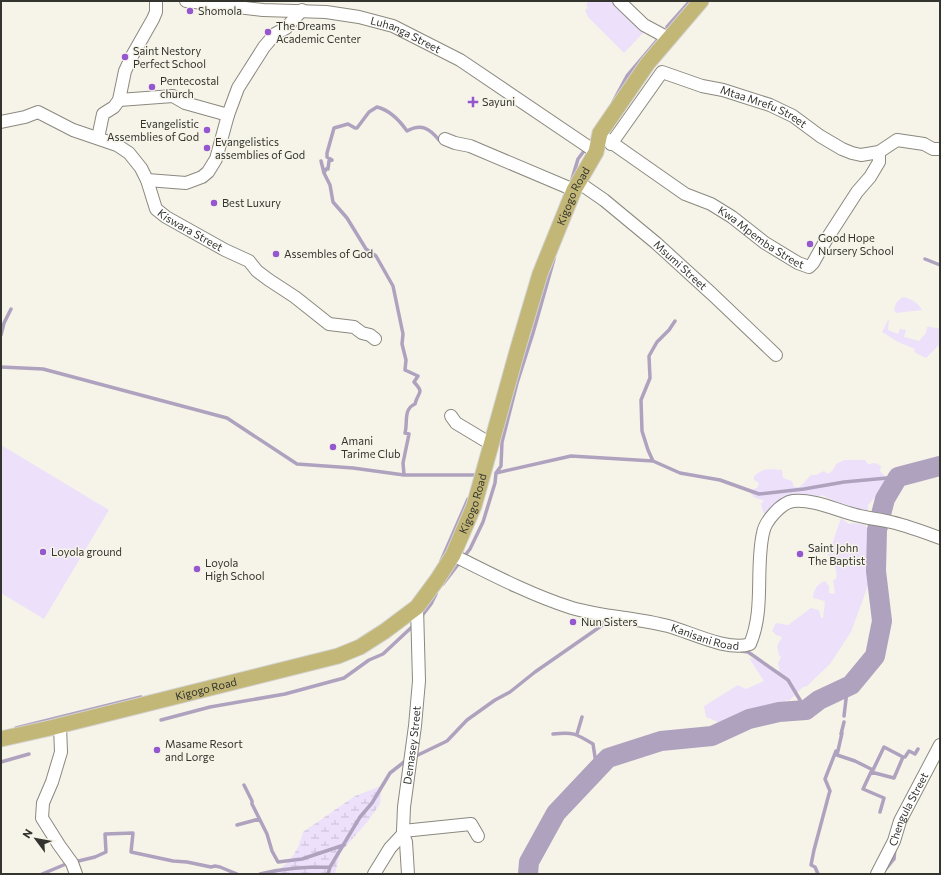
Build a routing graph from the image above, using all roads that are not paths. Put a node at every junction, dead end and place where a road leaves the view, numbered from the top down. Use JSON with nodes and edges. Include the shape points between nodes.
{"nodes":[{"id":1,"x":156,"y":1,"type":"edge"},
{"id":2,"x":186,"y":1,"type":"edge"},
{"id":3,"x":619,"y":1,"type":"edge"},
{"id":4,"x":701,"y":1,"type":"edge"},
{"id":5,"x":302,"y":10,"type":"junction"},
{"id":6,"x":670,"y":39,"type":"junction"},
{"id":7,"x":648,"y":63,"type":"junction"},
{"id":8,"x":662,"y":72,"type":"junction"},
{"id":9,"x":119,"y":100,"type":"junction"},
{"id":10,"x":228,"y":115,"type":"junction"},
{"id":11,"x":1,"y":122,"type":"edge"},
{"id":12,"x":600,"y":133,"type":"junction"},
{"id":13,"x":98,"y":138,"type":"junction"},
{"id":14,"x":445,"y":139,"type":"dead end"},
{"id":15,"x":612,"y":144,"type":"junction"},
{"id":16,"x":940,"y":149,"type":"edge"},
{"id":17,"x":596,"y":152,"type":"junction"},
{"id":18,"x":879,"y":152,"type":"junction"},
{"id":19,"x":147,"y":180,"type":"junction"},
{"id":20,"x":576,"y":186,"type":"junction"},
{"id":21,"x":374,"y":339,"type":"dead end"},
{"id":22,"x":776,"y":355,"type":"dead end"},
{"id":23,"x":451,"y":416,"type":"dead end"},
{"id":24,"x":490,"y":444,"type":"junction"},
{"id":25,"x":940,"y":538,"type":"edge"},
{"id":26,"x":452,"y":555,"type":"junction"},
{"id":27,"x":417,"y":607,"type":"junction"},
{"id":28,"x":60,"y":726,"type":"junction"},
{"id":29,"x":1,"y":739,"type":"edge"},
{"id":30,"x":940,"y":745,"type":"edge"},
{"id":31,"x":403,"y":832,"type":"junction"},
{"id":32,"x":478,"y":836,"type":"dead end"},
{"id":33,"x":76,"y":874,"type":"edge"},
{"id":34,"x":374,"y":874,"type":"edge"},
{"id":35,"x":408,"y":874,"type":"edge"},
{"id":36,"x":877,"y":874,"type":"edge"}],
"edges":[{"from":1,"to":9,"type":"street","via":[[153,19],[125,71]]},
{"from":2,"to":5,"type":"street","name":"Luhanga Street","via":[[263,10]]},
{"from":3,"to":6,"type":"street","via":[[644,25]]},
{"from":4,"to":6,"type":"main road","name":"Kigogo Road"},
{"from":5,"to":10,"type":"street","via":[[264,47],[238,88]]},
{"from":5,"to":17,"type":"street","name":"Luhanga Street","via":[[359,17],[393,26],[460,60]]},
{"from":6,"to":7,"type":"main road","name":"Kigogo Road"},
{"from":7,"to":8,"type":"street","name":"Mtaa Mrefu Street"},
{"from":7,"to":12,"type":"main road","name":"Kigogo Road"},
{"from":8,"to":15,"type":"street"},
{"from":8,"to":18,"type":"street","name":"Mtaa Mrefu Street","via":[[770,105],[793,116],[820,136],[852,153]]},
{"from":9,"to":10,"type":"street","via":[[173,96],[185,103]]},
{"from":9,"to":13,"type":"street","via":[[103,114]]},
{"from":10,"to":19,"type":"street","via":[[216,159],[202,177],[186,184]]},
{"from":11,"to":13,"type":"street","name":"Kiswara Street","via":[[38,112],[73,130]]},
{"from":12,"to":15,"type":"street","name":"Kwa Mpemba Street"},
{"from":12,"to":17,"type":"main road","name":"Kigogo Road"},
{"from":13,"to":19,"type":"street","name":"Kiswara Street","via":[[129,153]]},
{"from":14,"to":20,"type":"street","name":"Msumi Street"},
{"from":15,"to":18,"type":"street","name":"Kwa Mpemba Street","via":[[685,194],[711,204],[765,243],[809,267],[857,192],[870,177],[879,162]]},
{"from":16,"to":18,"type":"street","name":"Mtaa Mrefu Street","via":[[897,140]]},
{"from":17,"to":20,"type":"main road","name":"Kigogo Road"},
{"from":19,"to":21,"type":"street","name":"Kiswara Street","via":[[156,209],[173,222],[249,261],[257,271],[329,324],[354,327]]},
{"from":20,"to":22,"type":"street","name":"Msumi Street","via":[[604,200],[656,243]]},
{"from":20,"to":24,"type":"main road","name":"Kigogo Road","via":[[540,274]]},
{"from":23,"to":24,"type":"street","via":[[456,423]]},
{"from":24,"to":26,"type":"main road","name":"Kigogo Road","via":[[474,506]]},
{"from":25,"to":26,"type":"street","name":"Kanisani Road","via":[[918,529],[802,501],[784,504],[775,511],[763,531],[759,596],[750,644],[734,647],[667,626],[573,608]]},
{"from":26,"to":27,"type":"main road","name":"Kigogo Road"},
{"from":27,"to":28,"type":"main road","name":"Kigogo Road","via":[[360,647],[338,656]]},
{"from":27,"to":31,"type":"street","name":"Demasey Street","via":[[419,681]]},
{"from":28,"to":29,"type":"main road","name":"Kigogo Road"},
{"from":28,"to":33,"type":"street","via":[[61,752],[43,803],[42,818],[72,863]]},
{"from":30,"to":36,"type":"street","name":"Chengula Street","via":[[900,821],[894,841]]},
{"from":31,"to":32,"type":"street","via":[[471,824]]},
{"from":31,"to":34,"type":"street"},
{"from":31,"to":35,"type":"street","name":"Demasey Street"}]}
